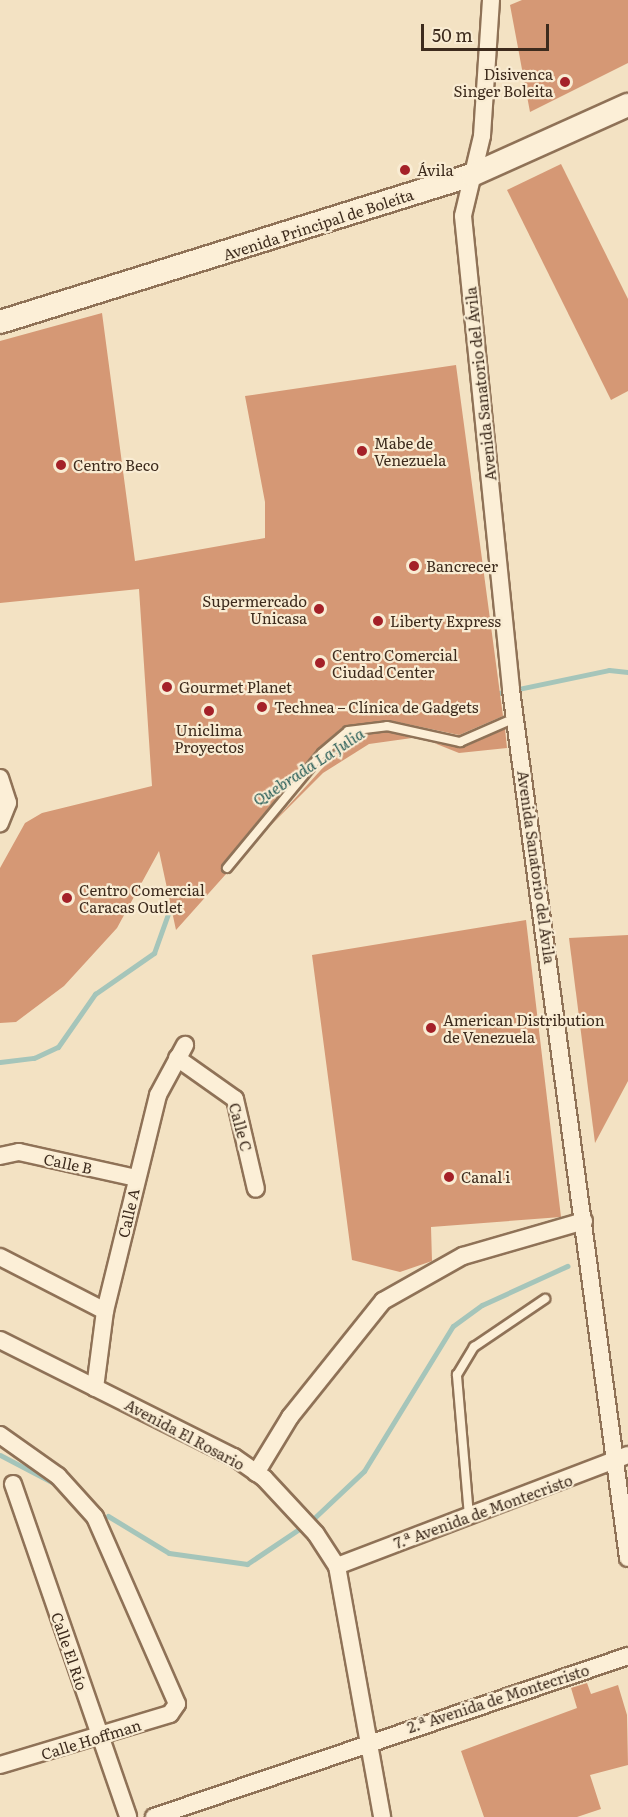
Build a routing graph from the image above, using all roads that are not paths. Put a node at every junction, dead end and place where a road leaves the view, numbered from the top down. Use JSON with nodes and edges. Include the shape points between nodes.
{"nodes":[{"id":1,"x":491,"y":0,"type":"edge"},
{"id":2,"x":628,"y":105,"type":"edge"},
{"id":3,"x":472,"y":175,"type":"junction"},
{"id":4,"x":0,"y":322,"type":"edge"},
{"id":5,"x":515,"y":718,"type":"junction"},
{"id":6,"x":0,"y":778,"type":"edge"},
{"id":7,"x":0,"y":823,"type":"edge"},
{"id":8,"x":227,"y":868,"type":"dead end"},
{"id":9,"x":181,"y":1051,"type":"joint"},
{"id":10,"x":0,"y":1156,"type":"edge"},
{"id":11,"x":136,"y":1178,"type":"junction"},
{"id":12,"x":256,"y":1189,"type":"dead end"},
{"id":13,"x":584,"y":1221,"type":"junction"},
{"id":14,"x":0,"y":1257,"type":"edge"},
{"id":15,"x":545,"y":1299,"type":"dead end"},
{"id":16,"x":105,"y":1311,"type":"junction"},
{"id":17,"x":0,"y":1340,"type":"edge"},
{"id":18,"x":95,"y":1388,"type":"junction"},
{"id":19,"x":0,"y":1435,"type":"edge"},
{"id":20,"x":622,"y":1458,"type":"edge"},
{"id":21,"x":256,"y":1473,"type":"junction"},
{"id":22,"x":13,"y":1484,"type":"dead end"},
{"id":23,"x":469,"y":1516,"type":"junction"},
{"id":24,"x":628,"y":1558,"type":"edge"},
{"id":25,"x":337,"y":1566,"type":"junction"},
{"id":26,"x":628,"y":1656,"type":"edge"},
{"id":27,"x":100,"y":1737,"type":"junction"},
{"id":28,"x":368,"y":1741,"type":"junction"},
{"id":29,"x":0,"y":1765,"type":"edge"},
{"id":30,"x":128,"y":1817,"type":"edge"},
{"id":31,"x":154,"y":1817,"type":"edge"},
{"id":32,"x":382,"y":1817,"type":"edge"}],
"edges":[{"from":1,"to":3,"type":"street","name":"Avenida Sanatorio del Ávila","via":[[482,136]]},
{"from":2,"to":3,"type":"street","name":"Avenida Principal de Boleíta"},
{"from":3,"to":4,"type":"street","name":"Avenida Principal de Boleíta"},
{"from":3,"to":5,"type":"street","name":"Avenida Sanatorio del Ávila","via":[[463,216]]},
{"from":5,"to":8,"type":"lane","via":[[459,742],[387,726],[363,726],[336,738]]},
{"from":5,"to":13,"type":"street","name":"Avenida Sanatorio del Ávila"},
{"from":6,"to":7,"type":"street","via":[[8,803]]},
{"from":9,"to":11,"type":"street","name":"Calle A","via":[[158,1095]]},
{"from":9,"to":12,"type":"street","name":"Calle C","via":[[235,1099]]},
{"from":10,"to":11,"type":"street","name":"Calle B","via":[[19,1152]]},
{"from":11,"to":16,"type":"street","name":"Calle A"},
{"from":13,"to":20,"type":"street","name":"Avenida Sanatorio del Ávila"},
{"from":13,"to":21,"type":"street","via":[[463,1256],[383,1301],[290,1417]]},
{"from":14,"to":16,"type":"street"},
{"from":15,"to":23,"type":"lane","via":[[474,1347],[457,1375]]},
{"from":16,"to":18,"type":"street","name":"Calle A"},
{"from":17,"to":18,"type":"street","name":"Avenida El Rosario"},
{"from":18,"to":21,"type":"street","name":"Avenida El Rosario"},
{"from":19,"to":27,"type":"street","name":"Calle Hoffman","via":[[58,1476],[95,1517],[177,1704],[170,1714]]},
{"from":20,"to":23,"type":"street","name":"7.ª Avenida de Montecristo"},
{"from":20,"to":24,"type":"street","name":"Avenida Sanatorio del Ávila"},
{"from":21,"to":25,"type":"street","name":"Avenida El Rosario","via":[[290,1504]]},
{"from":22,"to":27,"type":"street","name":"Calle El Río"},
{"from":23,"to":25,"type":"street","name":"7.ª Avenida de Montecristo"},
{"from":25,"to":28,"type":"street","name":"Avenida El Rosario"},
{"from":26,"to":28,"type":"street","name":"2.ª Avenida de Montecristo"},
{"from":27,"to":29,"type":"street","name":"Calle Hoffman"},
{"from":27,"to":30,"type":"street","name":"Calle El Río"},
{"from":28,"to":31,"type":"street","name":"2.ª Avenida de Montecristo"},
{"from":28,"to":32,"type":"street","name":"Avenida El Rosario"}]}
